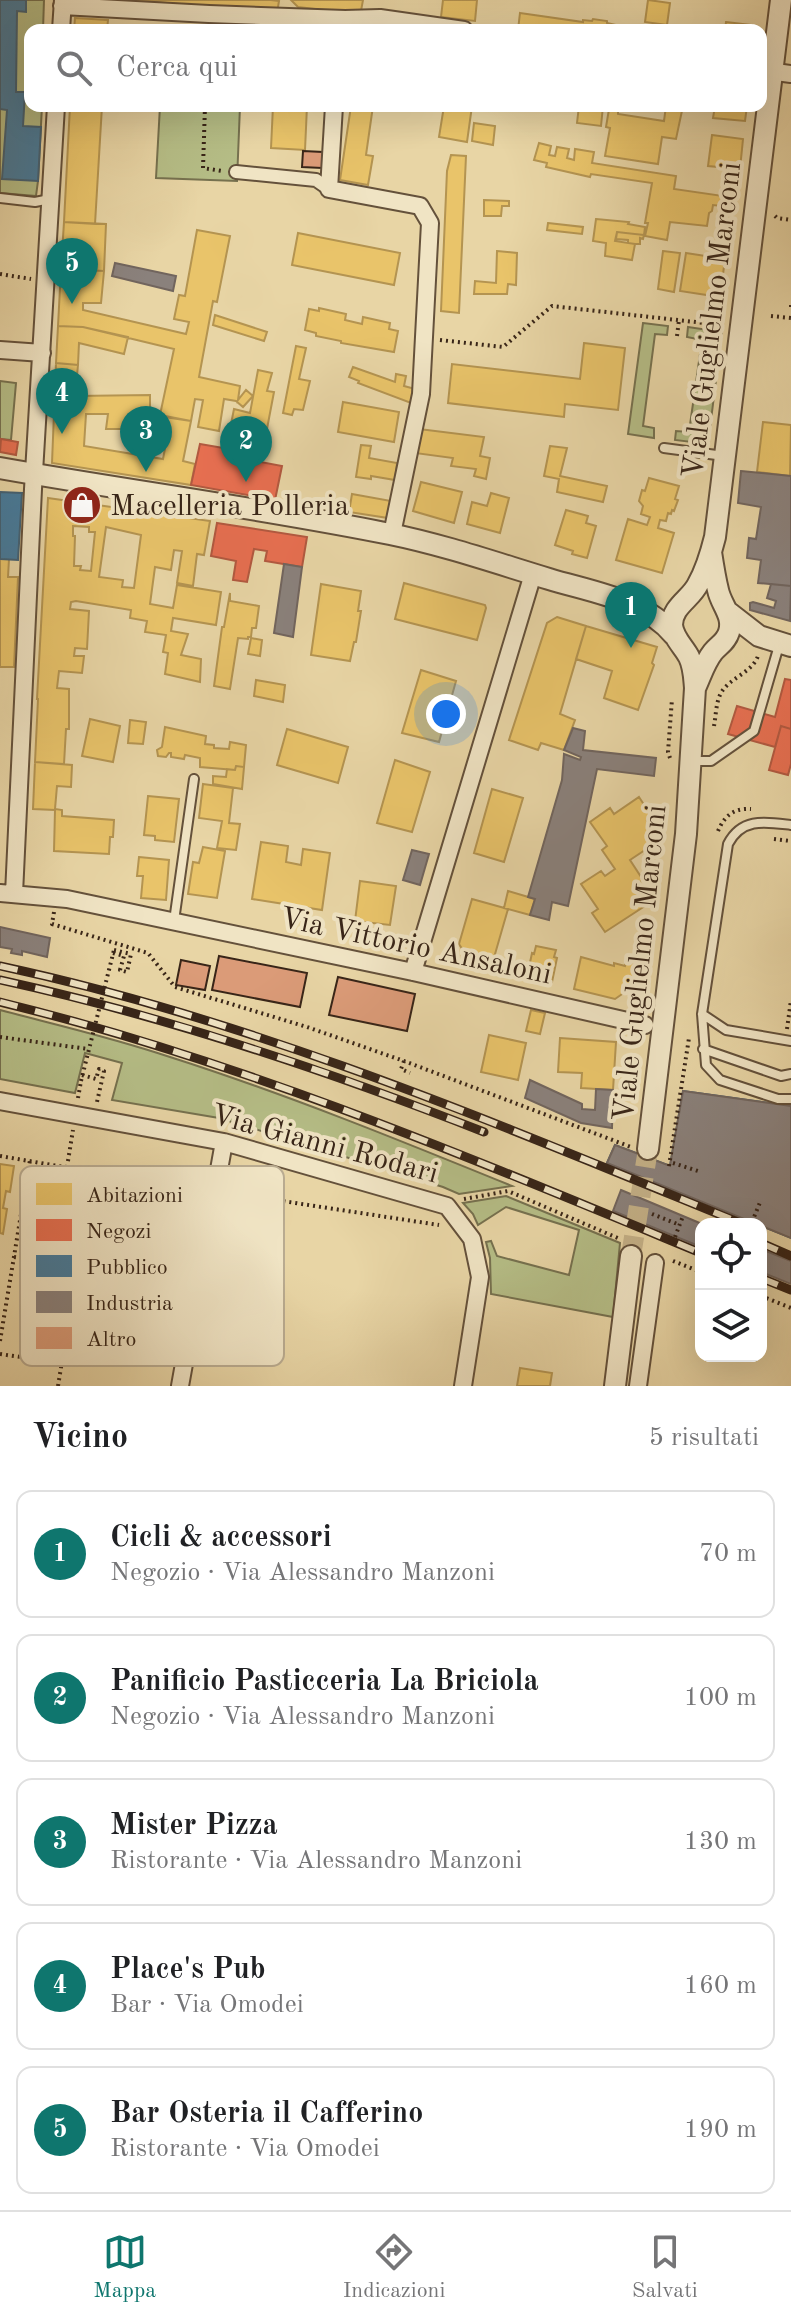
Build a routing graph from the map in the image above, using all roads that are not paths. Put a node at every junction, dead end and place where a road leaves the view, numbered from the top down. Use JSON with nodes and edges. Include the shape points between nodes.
{"nodes":[{"id":1,"x":781,"y":0,"type":"edge"},
{"id":2,"x":62,"y":3,"type":"edge"},
{"id":3,"x":61,"y":24,"type":"edge"},
{"id":4,"x":417,"y":24,"type":"edge"},
{"id":5,"x":774,"y":72,"type":"edge"},
{"id":6,"x":56,"y":112,"type":"edge"},
{"id":7,"x":334,"y":112,"type":"edge"},
{"id":8,"x":236,"y":172,"type":"road end"},
{"id":9,"x":329,"y":189,"type":"junction"},
{"id":10,"x":0,"y":198,"type":"edge"},
{"id":11,"x":50,"y":199,"type":"junction"},
{"id":12,"x":0,"y":350,"type":"edge"},
{"id":13,"x":42,"y":353,"type":"junction"},
{"id":14,"x":664,"y":448,"type":"dead end"},
{"id":15,"x":725,"y":457,"type":"junction"},
{"id":16,"x":0,"y":468,"type":"edge"},
{"id":17,"x":35,"y":474,"type":"junction"},
{"id":18,"x":392,"y":534,"type":"junction"},
{"id":19,"x":711,"y":552,"type":"junction"},
{"id":20,"x":533,"y":574,"type":"junction"},
{"id":21,"x":687,"y":599,"type":"junction"},
{"id":22,"x":636,"y":605,"type":"junction"},
{"id":23,"x":724,"y":607,"type":"junction"},
{"id":24,"x":678,"y":640,"type":"junction"},
{"id":25,"x":774,"y":640,"type":"edge"},
{"id":26,"x":719,"y":646,"type":"junction"},
{"id":27,"x":695,"y":688,"type":"junction"},
{"id":28,"x":700,"y":761,"type":"junction"},
{"id":29,"x":194,"y":779,"type":"dead end"},
{"id":30,"x":791,"y":825,"type":"edge"},
{"id":31,"x":7,"y":894,"type":"edge"},
{"id":32,"x":173,"y":921,"type":"junction"},
{"id":33,"x":413,"y":972,"type":"junction"},
{"id":34,"x":702,"y":1014,"type":"junction"},
{"id":35,"x":645,"y":1025,"type":"dead end"},
{"id":36,"x":791,"y":1041,"type":"edge"},
{"id":37,"x":703,"y":1049,"type":"junction"},
{"id":38,"x":791,"y":1074,"type":"edge"},
{"id":39,"x":791,"y":1099,"type":"edge"},
{"id":40,"x":0,"y":1101,"type":"edge"},
{"id":41,"x":224,"y":1142,"type":"junction"},
{"id":42,"x":639,"y":1148,"type":"tunnel mouth"},
{"id":43,"x":219,"y":1166,"type":"edge"},
{"id":44,"x":632,"y":1250,"type":"tunnel mouth"},
{"id":45,"x":662,"y":1261,"type":"road end"},
{"id":46,"x":183,"y":1366,"type":"edge"},
{"id":47,"x":180,"y":1386,"type":"edge"},
{"id":48,"x":463,"y":1386,"type":"edge"},
{"id":49,"x":615,"y":1386,"type":"edge"},
{"id":50,"x":638,"y":1386,"type":"edge"}],
"edges":[{"from":1,"to":5,"type":"street","name":"Viale Guglielmo Marconi"},
{"from":2,"to":3,"type":"street"},
{"from":2,"to":4,"type":"street"},
{"from":5,"to":15,"type":"street","name":"Viale Guglielmo Marconi"},
{"from":6,"to":11,"type":"street"},
{"from":7,"to":9,"type":"street"},
{"from":8,"to":9,"type":"street","via":[[316,180]]},
{"from":9,"to":18,"type":"street","via":[[420,206],[430,223],[421,394]]},
{"from":10,"to":11,"type":"lane"},
{"from":11,"to":13,"type":"street"},
{"from":12,"to":13,"type":"street"},
{"from":13,"to":17,"type":"street"},
{"from":14,"to":15,"type":"lane"},
{"from":15,"to":19,"type":"street","name":"Viale Guglielmo Marconi"},
{"from":16,"to":17,"type":"street"},
{"from":17,"to":18,"type":"street"},
{"from":17,"to":31,"type":"street"},
{"from":18,"to":20,"type":"street"},
{"from":19,"to":21,"type":"street"},
{"from":19,"to":23,"type":"street"},
{"from":20,"to":22,"type":"street"},
{"from":20,"to":33,"type":"street"},
{"from":21,"to":22,"type":"street"},
{"from":21,"to":23,"type":"street","via":[[704,595]]},
{"from":21,"to":24,"type":"street","via":[[674,614]]},
{"from":22,"to":24,"type":"street"},
{"from":23,"to":25,"type":"street"},
{"from":23,"to":26,"type":"street","via":[[730,627]]},
{"from":24,"to":26,"type":"street","via":[[704,653]]},
{"from":24,"to":27,"type":"street","via":[[693,667]]},
{"from":25,"to":26,"type":"street"},
{"from":25,"to":28,"type":"lane","via":[[754,731]]},
{"from":26,"to":27,"type":"street"},
{"from":27,"to":28,"type":"street","name":"Viale Guglielmo Marconi"},
{"from":28,"to":42,"type":"street","name":"Viale Guglielmo Marconi","via":[[686,834],[669,992]]},
{"from":29,"to":32,"type":"lane"},
{"from":30,"to":34,"type":"lane","via":[[751,823],[728,844]]},
{"from":31,"to":32,"type":"street","name":"Via Vittorio Ansaloni"},
{"from":32,"to":33,"type":"street","name":"Via Vittorio Ansaloni"},
{"from":33,"to":35,"type":"street","name":"Via Vittorio Ansaloni"},
{"from":34,"to":36,"type":"lane","via":[[726,1030]]},
{"from":34,"to":37,"type":"lane"},
{"from":37,"to":38,"type":"lane","via":[[781,1076]]},
{"from":37,"to":39,"type":"lane","via":[[706,1065],[720,1080]]},
{"from":40,"to":41,"type":"street","name":"Via Gianni Rodari"},
{"from":41,"to":43,"type":"street"},
{"from":41,"to":48,"type":"street","name":"Via Gianni Rodari","via":[[447,1206],[472,1239],[480,1277]]},
{"from":44,"to":49,"type":"street"},
{"from":45,"to":50,"type":"street"},
{"from":46,"to":47,"type":"street"}]}
